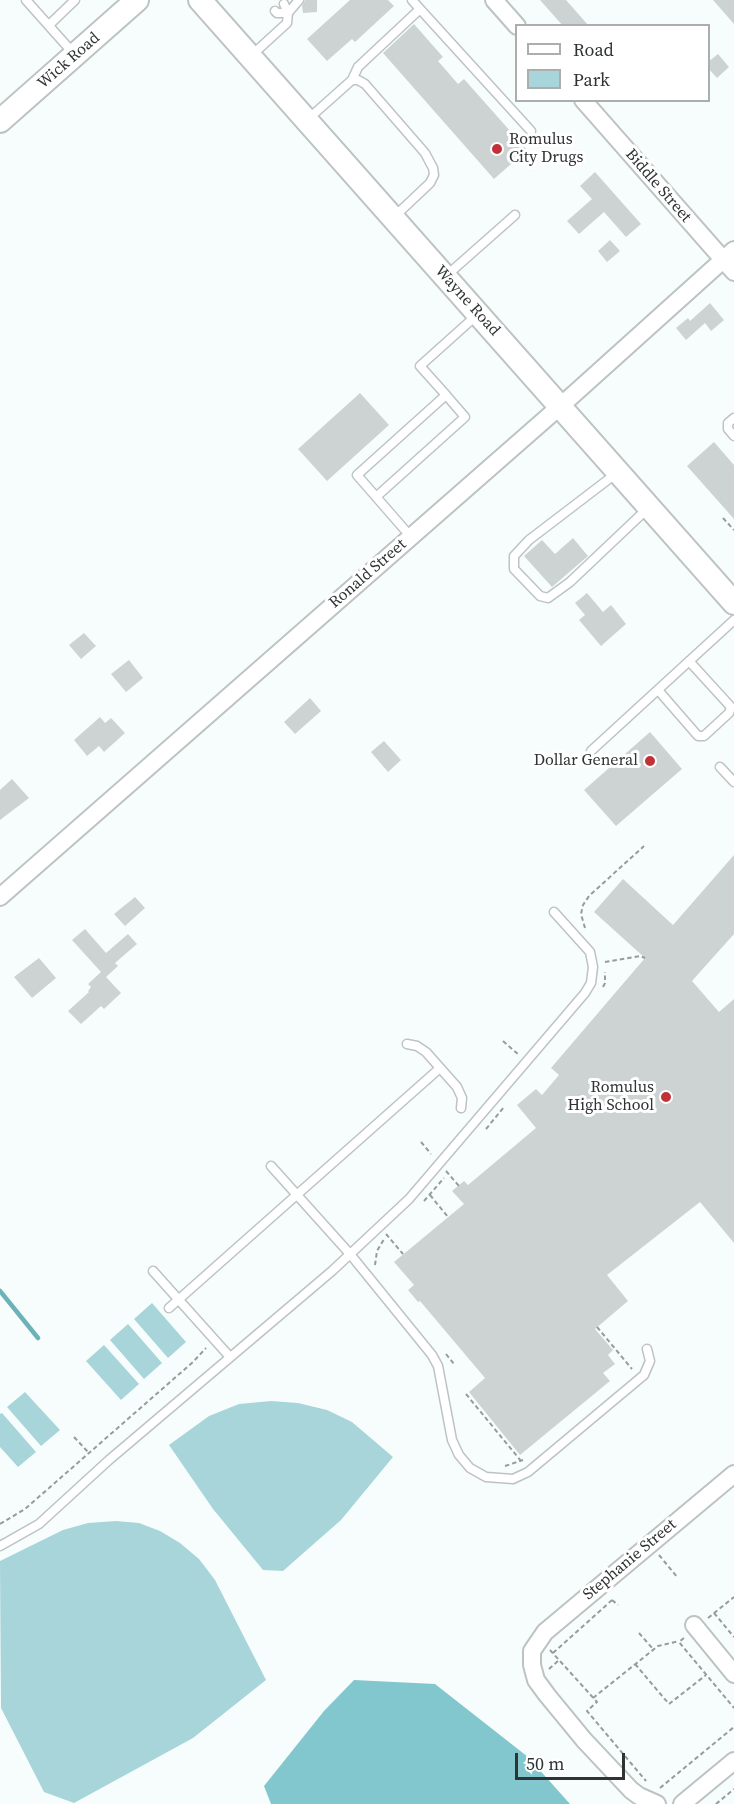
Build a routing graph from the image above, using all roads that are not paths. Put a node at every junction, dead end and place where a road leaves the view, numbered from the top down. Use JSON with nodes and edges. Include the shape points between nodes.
{"nodes":[{"id":1,"x":26,"y":0,"type":"edge"},
{"id":2,"x":75,"y":0,"type":"edge"},
{"id":3,"x":137,"y":0,"type":"edge"},
{"id":4,"x":200,"y":0,"type":"edge"},
{"id":5,"x":298,"y":0,"type":"edge"},
{"id":6,"x":412,"y":0,"type":"edge"},
{"id":7,"x":494,"y":0,"type":"edge"},
{"id":8,"x":284,"y":4,"type":"dead end"},
{"id":9,"x":420,"y":9,"type":"junction"},
{"id":10,"x":275,"y":11,"type":"dead end"},
{"id":11,"x":288,"y":13,"type":"junction"},
{"id":12,"x":49,"y":25,"type":"junction"},
{"id":13,"x":515,"y":25,"type":"edge"},
{"id":14,"x":75,"y":55,"type":"junction"},
{"id":15,"x":250,"y":57,"type":"junction"},
{"id":16,"x":352,"y":80,"type":"junction"},
{"id":17,"x":585,"y":102,"type":"edge"},
{"id":18,"x":3,"y":112,"type":"edge"},
{"id":19,"x":307,"y":120,"type":"junction"},
{"id":20,"x":531,"y":131,"type":"dead end"},
{"id":21,"x":515,"y":215,"type":"dead end"},
{"id":22,"x":393,"y":218,"type":"junction"},
{"id":23,"x":730,"y":261,"type":"edge"},
{"id":24,"x":445,"y":276,"type":"junction"},
{"id":25,"x":478,"y":314,"type":"junction"},
{"id":26,"x":446,"y":395,"type":"junction"},
{"id":27,"x":560,"y":405,"type":"junction"},
{"id":28,"x":734,"y":418,"type":"edge"},
{"id":29,"x":734,"y":436,"type":"edge"},
{"id":30,"x":618,"y":472,"type":"junction"},
{"id":31,"x":376,"y":497,"type":"junction"},
{"id":32,"x":649,"y":507,"type":"junction"},
{"id":33,"x":411,"y":537,"type":"junction"},
{"id":34,"x":734,"y":603,"type":"edge"},
{"id":35,"x":734,"y":620,"type":"edge"},
{"id":36,"x":689,"y":661,"type":"junction"},
{"id":37,"x":658,"y":690,"type":"junction"},
{"id":38,"x":591,"y":751,"type":"dead end"},
{"id":39,"x":720,"y":767,"type":"dead end"},
{"id":40,"x":734,"y":782,"type":"edge"},
{"id":41,"x":0,"y":897,"type":"edge"},
{"id":42,"x":554,"y":912,"type":"dead end"},
{"id":43,"x":407,"y":1044,"type":"dead end"},
{"id":44,"x":440,"y":1068,"type":"junction"},
{"id":45,"x":460,"y":1108,"type":"dead end"},
{"id":46,"x":271,"y":1166,"type":"dead end"},
{"id":47,"x":298,"y":1196,"type":"junction"},
{"id":48,"x":350,"y":1254,"type":"junction"},
{"id":49,"x":153,"y":1271,"type":"dead end"},
{"id":50,"x":179,"y":1300,"type":"junction"},
{"id":51,"x":169,"y":1308,"type":"dead end"},
{"id":52,"x":646,"y":1349,"type":"dead end"},
{"id":53,"x":230,"y":1358,"type":"junction"},
{"id":54,"x":734,"y":1474,"type":"edge"},
{"id":55,"x":0,"y":1546,"type":"edge"},
{"id":56,"x":694,"y":1625,"type":"dead end"},
{"id":57,"x":734,"y":1674,"type":"edge"},
{"id":58,"x":734,"y":1761,"type":"edge"},
{"id":59,"x":656,"y":1798,"type":"edge"},
{"id":60,"x":682,"y":1804,"type":"edge"}],
"edges":[{"from":1,"to":12,"type":"lane"},
{"from":2,"to":12,"type":"lane"},
{"from":3,"to":14,"type":"main road","name":"Wick Road"},
{"from":4,"to":15,"type":"main road","name":"Wayne Road"},
{"from":5,"to":11,"type":"lane"},
{"from":6,"to":9,"type":"lane"},
{"from":7,"to":13,"type":"street"},
{"from":8,"to":11,"type":"lane"},
{"from":9,"to":16,"type":"lane","via":[[357,67]]},
{"from":9,"to":20,"type":"lane"},
{"from":10,"to":11,"type":"lane"},
{"from":11,"to":15,"type":"lane","via":[[287,23]]},
{"from":12,"to":14,"type":"lane"},
{"from":14,"to":18,"type":"main road","name":"Wick Road"},
{"from":15,"to":19,"type":"main road","name":"Wayne Road"},
{"from":16,"to":19,"type":"lane"},
{"from":16,"to":22,"type":"lane","via":[[365,84],[425,153],[433,168],[430,183]]},
{"from":17,"to":23,"type":"street","name":"Biddle Street"},
{"from":19,"to":22,"type":"main road","name":"Wayne Road"},
{"from":21,"to":24,"type":"lane"},
{"from":22,"to":24,"type":"main road","name":"Wayne Road"},
{"from":23,"to":27,"type":"street","name":"Ronald Street"},
{"from":24,"to":25,"type":"main road","name":"Wayne Road"},
{"from":25,"to":26,"type":"lane","via":[[420,366]]},
{"from":25,"to":27,"type":"main road","name":"Wayne Road"},
{"from":26,"to":31,"type":"lane","via":[[357,475]]},
{"from":26,"to":31,"type":"lane","via":[[465,417]]},
{"from":27,"to":30,"type":"main road","name":"Wayne Road"},
{"from":27,"to":33,"type":"street","name":"Ronald Street"},
{"from":28,"to":29,"type":"lane","via":[[728,429]]},
{"from":30,"to":32,"type":"main road","name":"Wayne Road"},
{"from":30,"to":32,"type":"lane","via":[[529,540],[513,556],[514,569],[540,596],[548,597],[570,582]]},
{"from":31,"to":33,"type":"lane"},
{"from":32,"to":34,"type":"main road","name":"Wayne Road"},
{"from":33,"to":41,"type":"street","name":"Ronald Street"},
{"from":35,"to":36,"type":"lane"},
{"from":36,"to":37,"type":"lane"},
{"from":36,"to":37,"type":"lane","via":[[730,707],[729,713],[704,736],[698,736]]},
{"from":37,"to":38,"type":"lane"},
{"from":39,"to":40,"type":"lane"},
{"from":42,"to":48,"type":"lane","via":[[590,952],[591,983],[409,1199]]},
{"from":43,"to":44,"type":"lane","via":[[426,1052]]},
{"from":44,"to":45,"type":"lane","via":[[457,1087],[462,1098]]},
{"from":44,"to":47,"type":"lane"},
{"from":46,"to":47,"type":"lane"},
{"from":47,"to":48,"type":"lane"},
{"from":47,"to":50,"type":"lane"},
{"from":48,"to":52,"type":"lane","via":[[438,1366],[452,1440],[470,1467],[486,1477],[513,1479],[528,1472],[644,1375],[650,1361]]},
{"from":48,"to":53,"type":"lane"},
{"from":49,"to":50,"type":"lane"},
{"from":50,"to":51,"type":"lane"},
{"from":50,"to":53,"type":"lane"},
{"from":53,"to":55,"type":"lane","via":[[39,1524]]},
{"from":54,"to":59,"type":"street","name":"Stephanie Street","via":[[545,1632],[532,1665],[536,1680],[547,1695],[631,1790],[639,1796]]},
{"from":56,"to":57,"type":"street"},
{"from":58,"to":60,"type":"street"}]}
